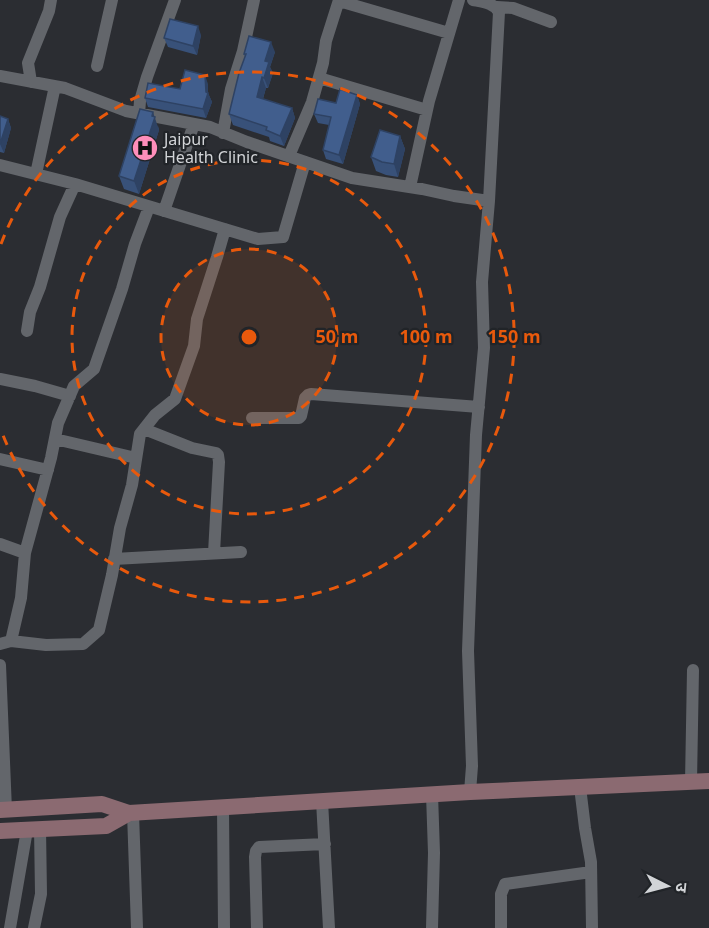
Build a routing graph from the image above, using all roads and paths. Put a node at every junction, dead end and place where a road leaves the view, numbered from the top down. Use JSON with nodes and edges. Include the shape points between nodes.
{"nodes":[{"id":1,"x":51,"y":0,"type":"edge"},
{"id":2,"x":112,"y":0,"type":"edge"},
{"id":3,"x":175,"y":0,"type":"edge"},
{"id":4,"x":254,"y":0,"type":"edge"},
{"id":5,"x":339,"y":0,"type":"edge"},
{"id":6,"x":459,"y":0,"type":"edge"},
{"id":7,"x":473,"y":0,"type":"edge"},
{"id":8,"x":496,"y":7,"type":"junction"},
{"id":9,"x":551,"y":22,"type":"dead end"},
{"id":10,"x":449,"y":33,"type":"junction"},
{"id":11,"x":97,"y":66,"type":"dead end"},
{"id":12,"x":0,"y":76,"type":"edge"},
{"id":13,"x":319,"y":78,"type":"junction"},
{"id":14,"x":31,"y":82,"type":"junction"},
{"id":15,"x":55,"y":86,"type":"junction"},
{"id":16,"x":427,"y":111,"type":"junction"},
{"id":17,"x":139,"y":114,"type":"junction"},
{"id":18,"x":194,"y":124,"type":"junction"},
{"id":19,"x":222,"y":133,"type":"junction"},
{"id":20,"x":289,"y":156,"type":"junction"},
{"id":21,"x":305,"y":162,"type":"junction"},
{"id":22,"x":0,"y":165,"type":"edge"},
{"id":23,"x":36,"y":174,"type":"junction"},
{"id":24,"x":75,"y":184,"type":"junction"},
{"id":25,"x":410,"y":187,"type":"junction"},
{"id":26,"x":489,"y":201,"type":"junction"},
{"id":27,"x":149,"y":207,"type":"junction"},
{"id":28,"x":164,"y":211,"type":"junction"},
{"id":29,"x":225,"y":229,"type":"junction"},
{"id":30,"x":27,"y":331,"type":"dead end"},
{"id":31,"x":0,"y":379,"type":"edge"},
{"id":32,"x":70,"y":396,"type":"junction"},
{"id":33,"x":479,"y":408,"type":"junction"},
{"id":34,"x":252,"y":418,"type":"dead end"},
{"id":35,"x":144,"y":429,"type":"junction"},
{"id":36,"x":55,"y":439,"type":"junction"},
{"id":37,"x":136,"y":458,"type":"junction"},
{"id":38,"x":0,"y":459,"type":"edge"},
{"id":39,"x":48,"y":470,"type":"junction"},
{"id":40,"x":0,"y":544,"type":"edge"},
{"id":41,"x":241,"y":552,"type":"dead end"},
{"id":42,"x":25,"y":553,"type":"junction"},
{"id":43,"x":214,"y":553,"type":"junction"},
{"id":44,"x":114,"y":559,"type":"junction"},
{"id":45,"x":6,"y":643,"type":"edge"},
{"id":46,"x":0,"y":665,"type":"edge"},
{"id":47,"x":693,"y":670,"type":"dead end"},
{"id":48,"x":709,"y":781,"type":"edge"},
{"id":49,"x":691,"y":782,"type":"junction"},
{"id":50,"x":580,"y":787,"type":"junction"},
{"id":51,"x":470,"y":792,"type":"junction"},
{"id":52,"x":432,"y":794,"type":"junction"},
{"id":53,"x":322,"y":801,"type":"junction"},
{"id":54,"x":223,"y":807,"type":"junction"},
{"id":55,"x":3,"y":810,"type":"edge"},
{"id":56,"x":131,"y":813,"type":"junction"},
{"id":57,"x":34,"y":829,"type":"junction"},
{"id":58,"x":0,"y":831,"type":"edge"},
{"id":59,"x":325,"y":844,"type":"junction"},
{"id":60,"x":591,"y":872,"type":"junction"},
{"id":61,"x":10,"y":928,"type":"edge"},
{"id":62,"x":34,"y":928,"type":"edge"},
{"id":63,"x":137,"y":928,"type":"edge"},
{"id":64,"x":224,"y":928,"type":"edge"},
{"id":65,"x":257,"y":928,"type":"edge"},
{"id":66,"x":329,"y":928,"type":"edge"},
{"id":67,"x":432,"y":928,"type":"edge"},
{"id":68,"x":501,"y":928,"type":"edge"},
{"id":69,"x":592,"y":928,"type":"edge"}],
"edges":[{"from":1,"to":14,"type":"street","via":[[28,63]]},
{"from":2,"to":11,"type":"street"},
{"from":3,"to":17,"type":"street","via":[[147,77]]},
{"from":4,"to":19,"type":"street"},
{"from":5,"to":10,"type":"street"},
{"from":5,"to":13,"type":"street"},
{"from":6,"to":10,"type":"street"},
{"from":7,"to":8,"type":"street"},
{"from":8,"to":9,"type":"street","via":[[513,8]]},
{"from":8,"to":26,"type":"street","via":[[499,12]]},
{"from":10,"to":16,"type":"street"},
{"from":12,"to":14,"type":"street"},
{"from":13,"to":16,"type":"street"},
{"from":13,"to":20,"type":"street"},
{"from":14,"to":15,"type":"street"},
{"from":15,"to":17,"type":"street"},
{"from":15,"to":23,"type":"street"},
{"from":16,"to":25,"type":"street"},
{"from":17,"to":18,"type":"street"},
{"from":18,"to":19,"type":"street"},
{"from":18,"to":28,"type":"street"},
{"from":19,"to":20,"type":"street"},
{"from":20,"to":21,"type":"street"},
{"from":21,"to":25,"type":"street","via":[[352,178]]},
{"from":21,"to":29,"type":"street","via":[[283,237],[258,239]]},
{"from":22,"to":23,"type":"street"},
{"from":23,"to":24,"type":"street"},
{"from":24,"to":27,"type":"street"},
{"from":24,"to":30,"type":"street","via":[[60,217]]},
{"from":25,"to":26,"type":"street"},
{"from":26,"to":33,"type":"street","via":[[482,282],[484,348]]},
{"from":27,"to":28,"type":"street"},
{"from":27,"to":32,"type":"street","via":[[94,369],[74,386]]},
{"from":28,"to":29,"type":"street"},
{"from":29,"to":35,"type":"street","via":[[176,399]]},
{"from":31,"to":32,"type":"street"},
{"from":32,"to":36,"type":"street"},
{"from":33,"to":34,"type":"street","via":[[311,394],[305,398],[297,419]]},
{"from":33,"to":51,"type":"street","via":[[468,651]]},
{"from":35,"to":37,"type":"street"},
{"from":35,"to":43,"type":"street","via":[[218,455]]},
{"from":36,"to":37,"type":"street"},
{"from":36,"to":39,"type":"street"},
{"from":37,"to":44,"type":"street"},
{"from":38,"to":39,"type":"street"},
{"from":39,"to":42,"type":"street"},
{"from":40,"to":42,"type":"street"},
{"from":41,"to":43,"type":"street"},
{"from":42,"to":45,"type":"street","via":[[21,598]]},
{"from":43,"to":44,"type":"street"},
{"from":44,"to":45,"type":"street","via":[[99,630],[82,645]]},
{"from":46,"to":55,"type":"street"},
{"from":47,"to":49,"type":"street"},
{"from":48,"to":49,"type":"street"},
{"from":49,"to":50,"type":"street"},
{"from":50,"to":51,"type":"street"},
{"from":50,"to":60,"type":"street"},
{"from":51,"to":52,"type":"street"},
{"from":52,"to":53,"type":"street"},
{"from":52,"to":67,"type":"street"},
{"from":53,"to":54,"type":"street"},
{"from":53,"to":59,"type":"street"},
{"from":54,"to":56,"type":"street"},
{"from":54,"to":64,"type":"street"},
{"from":55,"to":56,"type":"street","via":[[102,804]]},
{"from":56,"to":57,"type":"street","via":[[106,826]]},
{"from":56,"to":63,"type":"street"},
{"from":57,"to":58,"type":"street"},
{"from":57,"to":61,"type":"street"},
{"from":57,"to":62,"type":"street","via":[[41,894]]},
{"from":59,"to":65,"type":"street","via":[[259,847],[255,857]]},
{"from":59,"to":66,"type":"street"},
{"from":60,"to":68,"type":"street","via":[[505,884],[501,894]]},
{"from":60,"to":69,"type":"street"}]}
